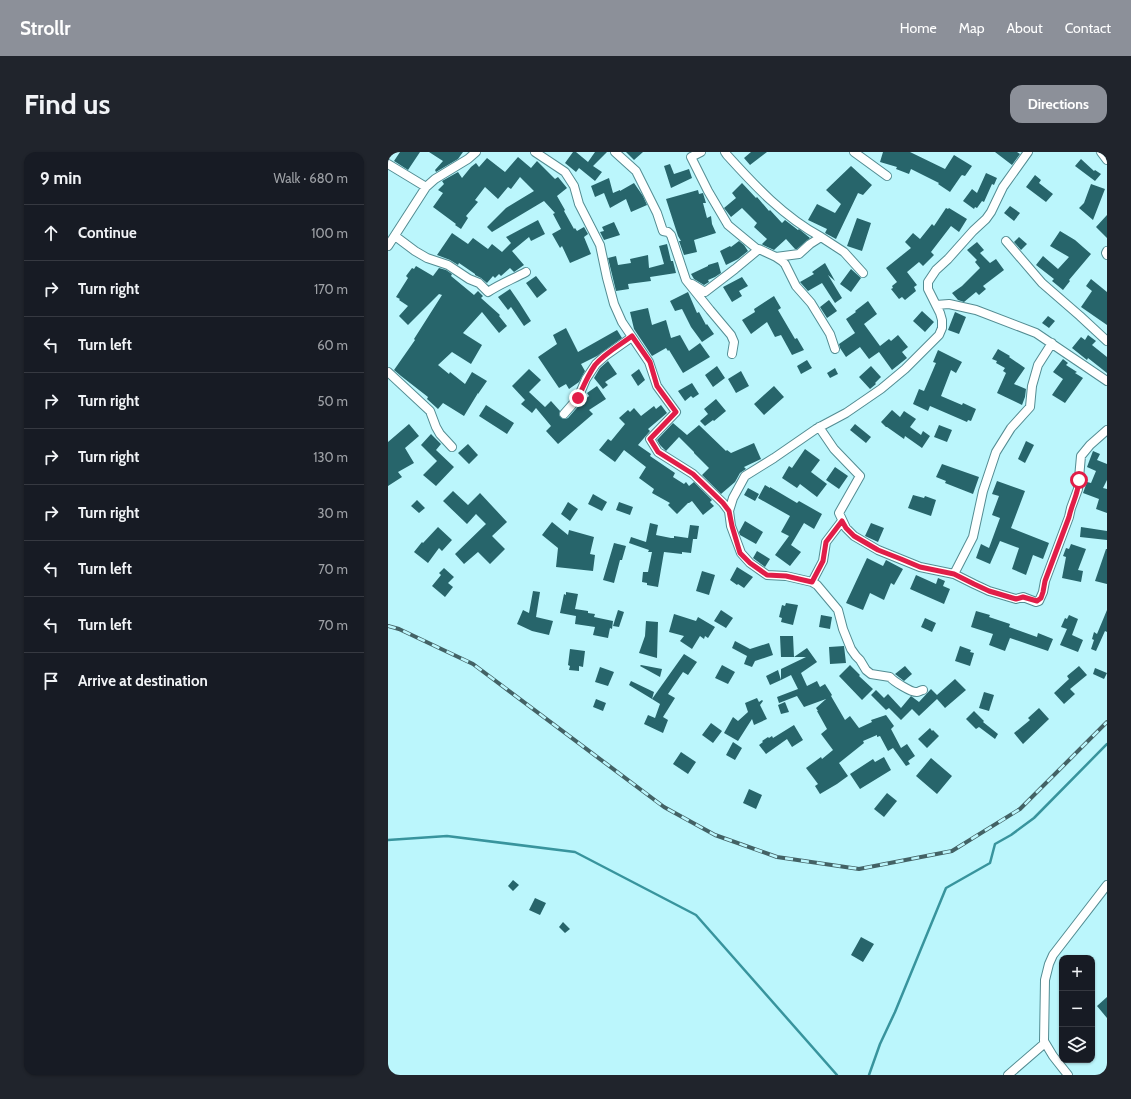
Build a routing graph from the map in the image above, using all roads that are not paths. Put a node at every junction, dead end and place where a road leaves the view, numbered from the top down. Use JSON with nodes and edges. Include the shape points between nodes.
{"nodes":[{"id":1,"x":476,"y":152,"type":"edge"},
{"id":2,"x":535,"y":152,"type":"edge"},
{"id":3,"x":615,"y":152,"type":"edge"},
{"id":4,"x":702,"y":152,"type":"edge"},
{"id":5,"x":725,"y":152,"type":"edge"},
{"id":6,"x":854,"y":152,"type":"edge"},
{"id":7,"x":1028,"y":152,"type":"edge"},
{"id":8,"x":1101,"y":152,"type":"edge"},
{"id":9,"x":1107,"y":160,"type":"edge"},
{"id":10,"x":388,"y":164,"type":"edge"},
{"id":11,"x":887,"y":176,"type":"dead end"},
{"id":12,"x":426,"y":187,"type":"junction"},
{"id":13,"x":395,"y":236,"type":"junction"},
{"id":14,"x":820,"y":237,"type":"junction"},
{"id":15,"x":1006,"y":241,"type":"dead end"},
{"id":16,"x":388,"y":246,"type":"edge"},
{"id":17,"x":758,"y":249,"type":"junction"},
{"id":18,"x":1107,"y":251,"type":"edge"},
{"id":19,"x":1107,"y":255,"type":"edge"},
{"id":20,"x":776,"y":257,"type":"junction"},
{"id":21,"x":526,"y":272,"type":"dead end"},
{"id":22,"x":863,"y":273,"type":"dead end"},
{"id":23,"x":686,"y":280,"type":"junction"},
{"id":24,"x":936,"y":305,"type":"junction"},
{"id":25,"x":632,"y":336,"type":"junction"},
{"id":26,"x":1107,"y":341,"type":"edge"},
{"id":27,"x":1052,"y":343,"type":"junction"},
{"id":28,"x":835,"y":349,"type":"dead end"},
{"id":29,"x":732,"y":354,"type":"dead end"},
{"id":30,"x":388,"y":372,"type":"edge"},
{"id":31,"x":1107,"y":381,"type":"edge"},
{"id":32,"x":564,"y":414,"type":"dead end"},
{"id":33,"x":819,"y":427,"type":"junction"},
{"id":34,"x":1107,"y":430,"type":"edge"},
{"id":35,"x":452,"y":446,"type":"dead end"},
{"id":36,"x":733,"y":498,"type":"junction"},
{"id":37,"x":723,"y":503,"type":"junction"},
{"id":38,"x":729,"y":511,"type":"junction"},
{"id":39,"x":842,"y":521,"type":"junction"},
{"id":40,"x":954,"y":574,"type":"junction"},
{"id":41,"x":812,"y":582,"type":"junction"},
{"id":42,"x":923,"y":690,"type":"dead end"},
{"id":43,"x":1107,"y":885,"type":"edge"},
{"id":44,"x":1045,"y":1043,"type":"junction"},
{"id":45,"x":1008,"y":1075,"type":"edge"},
{"id":46,"x":1068,"y":1075,"type":"edge"}],
"edges":[{"from":1,"to":12,"type":"street"},
{"from":2,"to":25,"type":"street","via":[[565,172],[574,186],[579,204],[600,246],[614,304]]},
{"from":3,"to":23,"type":"street","via":[[636,171],[657,213],[663,232],[671,235]]},
{"from":4,"to":17,"type":"street","via":[[691,156],[708,191],[728,225]]},
{"from":5,"to":14,"type":"street","via":[[755,186],[794,221]]},
{"from":6,"to":11,"type":"street"},
{"from":7,"to":24,"type":"street","via":[[1002,187],[986,219],[931,276],[928,289]]},
{"from":8,"to":9,"type":"street"},
{"from":10,"to":12,"type":"street"},
{"from":12,"to":13,"type":"street"},
{"from":13,"to":16,"type":"street"},
{"from":13,"to":21,"type":"street","via":[[427,258],[448,265],[479,283],[488,292]]},
{"from":14,"to":20,"type":"street","via":[[799,254]]},
{"from":14,"to":22,"type":"street","via":[[844,252]]},
{"from":15,"to":26,"type":"street","via":[[1042,283]]},
{"from":17,"to":20,"type":"street"},
{"from":17,"to":23,"type":"street","via":[[705,292]]},
{"from":18,"to":19,"type":"street"},
{"from":20,"to":28,"type":"street","via":[[782,261],[796,286],[811,303],[830,334]]},
{"from":23,"to":29,"type":"street","via":[[731,335],[734,342]]},
{"from":24,"to":27,"type":"street","via":[[949,304],[976,310],[1036,333]]},
{"from":24,"to":33,"type":"street","via":[[942,320],[942,328],[932,343],[880,389],[846,413]]},
{"from":25,"to":32,"type":"street","via":[[596,364],[578,398]]},
{"from":25,"to":37,"type":"street","via":[[650,362],[657,386],[676,412],[650,439],[658,452],[693,474]]},
{"from":27,"to":31,"type":"street"},
{"from":27,"to":40,"type":"street","via":[[1038,366],[1032,386],[1030,407],[1011,428],[996,452],[983,491],[973,537]]},
{"from":30,"to":35,"type":"street","via":[[430,411],[440,434]]},
{"from":33,"to":36,"type":"street","via":[[745,476]]},
{"from":33,"to":39,"type":"street","via":[[834,449],[860,476],[839,513]]},
{"from":34,"to":40,"type":"street","via":[[1081,456],[1077,494],[1039,600],[1036,602],[1023,597],[1016,599],[989,591]]},
{"from":36,"to":37,"type":"street"},
{"from":36,"to":38,"type":"street"},
{"from":37,"to":38,"type":"street"},
{"from":38,"to":41,"type":"street","via":[[740,553],[750,563],[767,575]]},
{"from":39,"to":40,"type":"street","via":[[854,536],[878,550],[920,567]]},
{"from":39,"to":41,"type":"street","via":[[826,542],[823,561]]},
{"from":41,"to":42,"type":"street","via":[[838,610],[851,649],[866,670],[871,674],[890,677],[909,690]]},
{"from":43,"to":44,"type":"street","via":[[1053,955],[1049,964],[1045,980]]},
{"from":44,"to":45,"type":"street"},
{"from":44,"to":46,"type":"street"}]}
